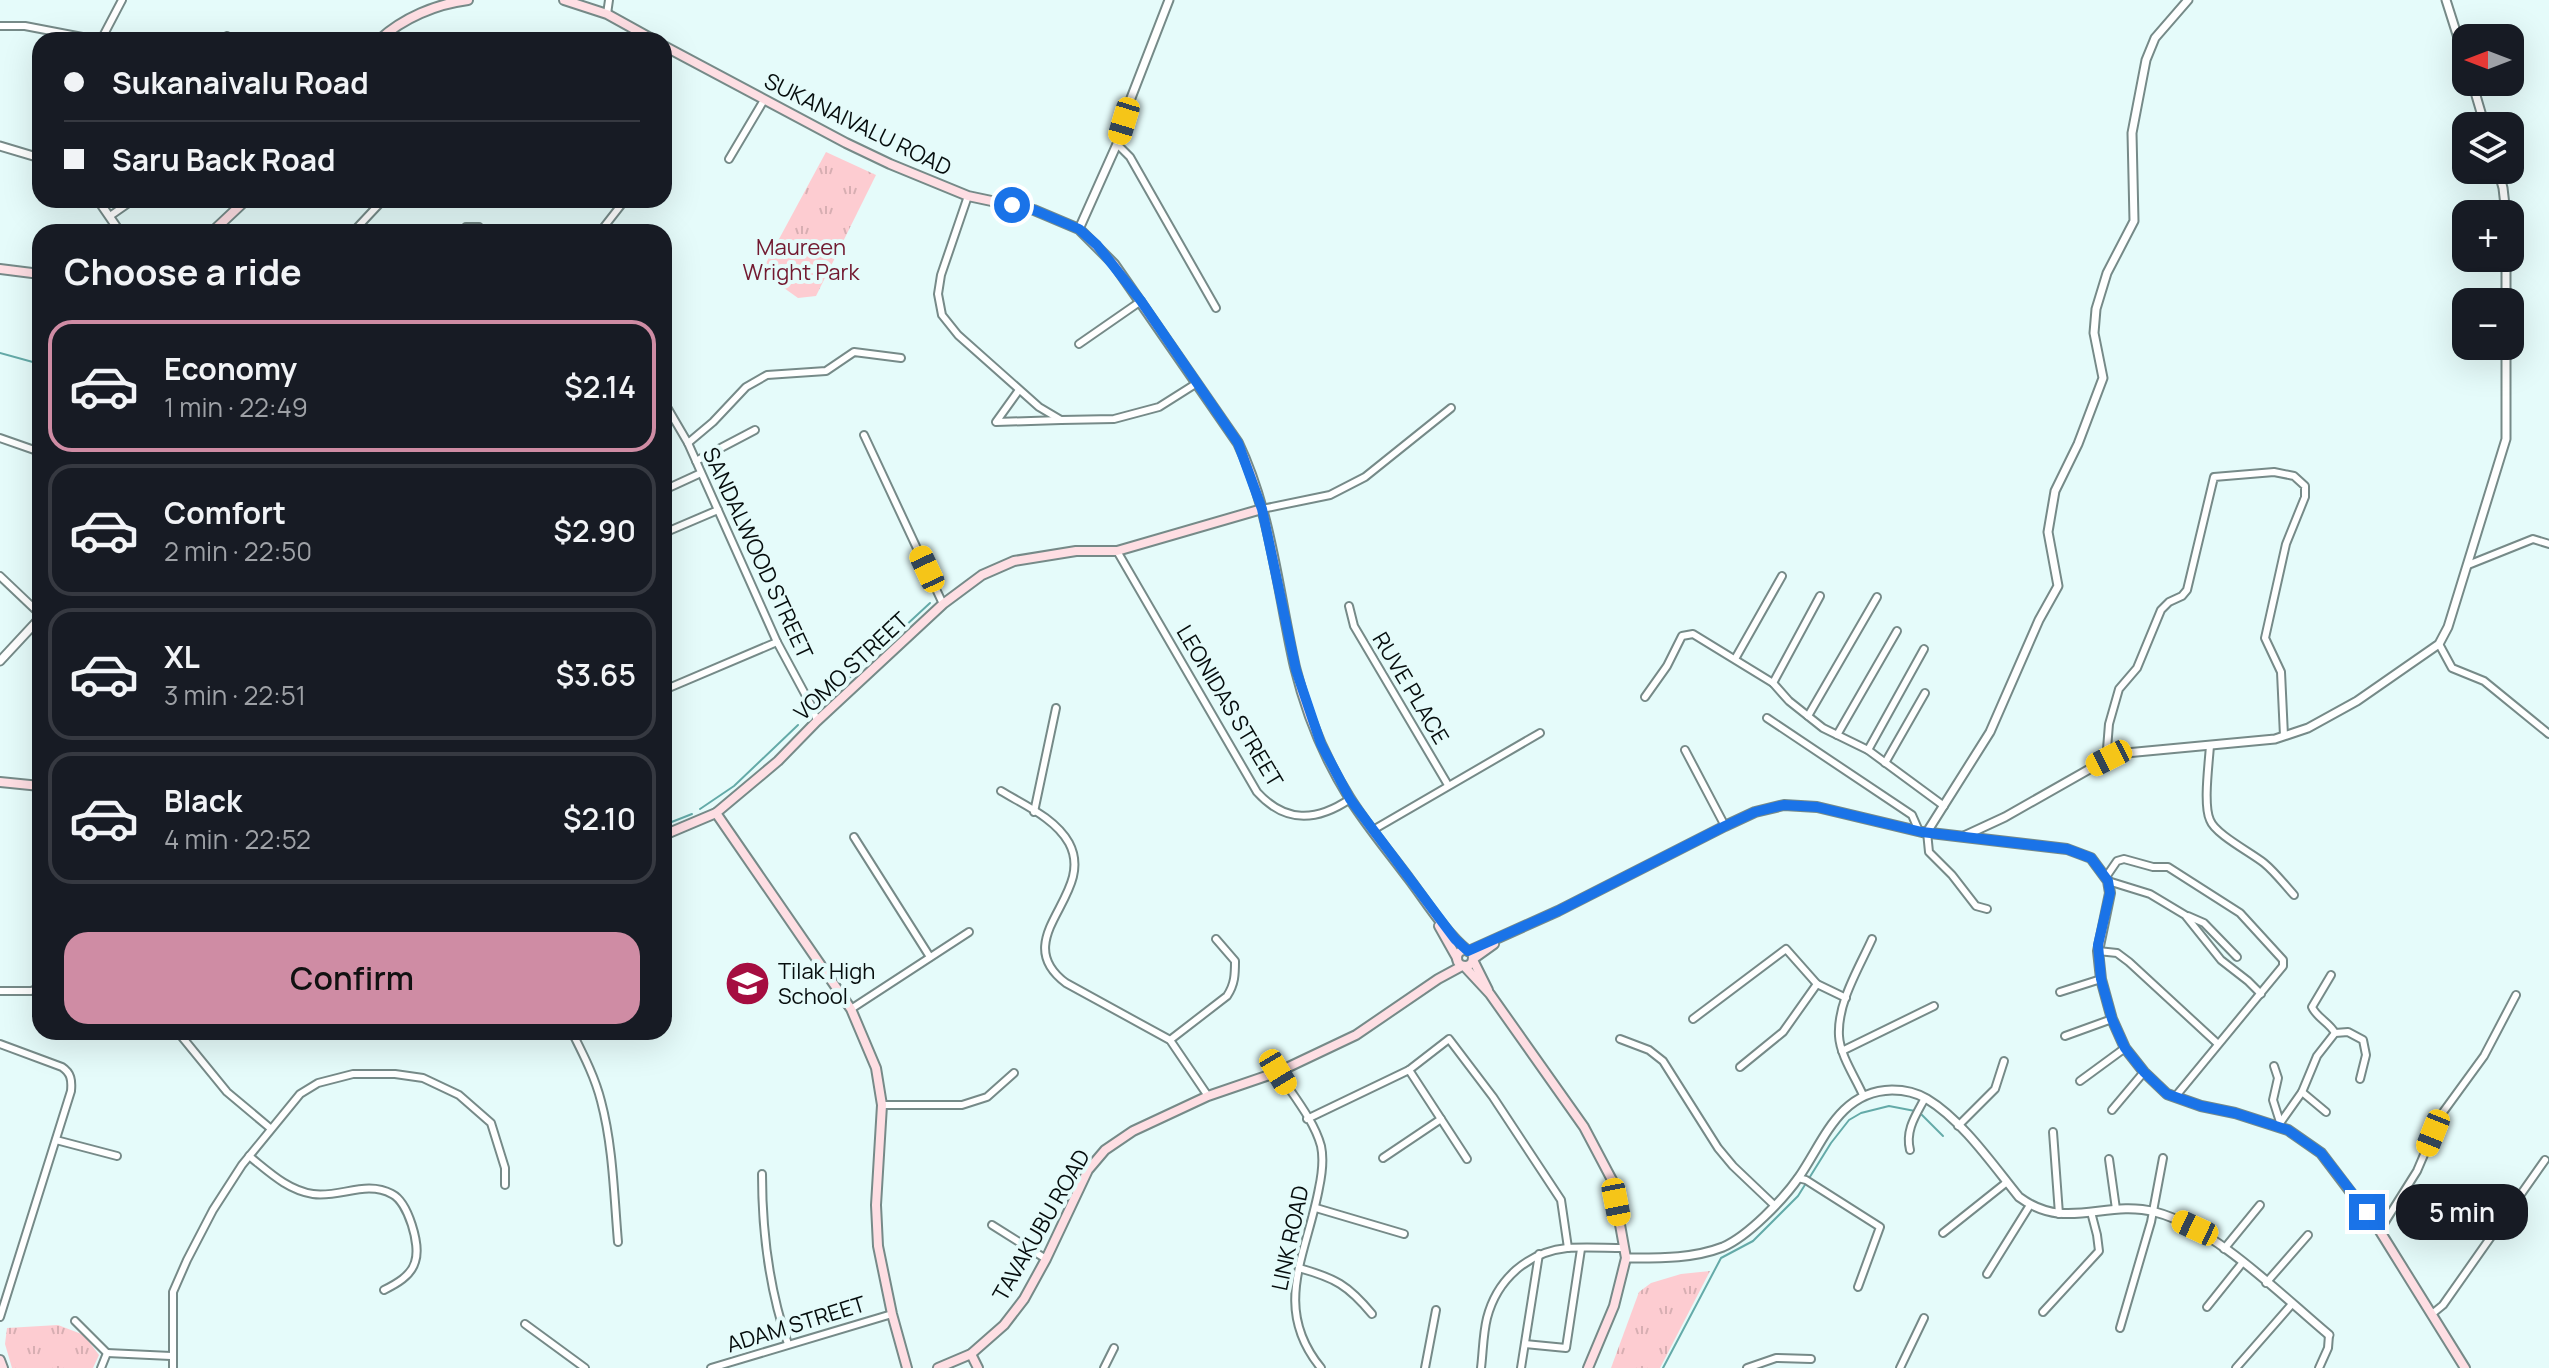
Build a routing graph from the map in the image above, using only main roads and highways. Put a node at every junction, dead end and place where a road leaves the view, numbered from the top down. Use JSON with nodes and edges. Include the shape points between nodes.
{"nodes":[{"id":1,"x":468,"y":0,"type":"edge"},
{"id":2,"x":564,"y":0,"type":"edge"},
{"id":3,"x":390,"y":32,"type":"edge"},
{"id":4,"x":640,"y":32,"type":"edge"},
{"id":5,"x":672,"y":50,"type":"edge"},
{"id":6,"x":238,"y":208,"type":"edge"},
{"id":7,"x":220,"y":224,"type":"edge"},
{"id":8,"x":0,"y":269,"type":"edge"},
{"id":9,"x":32,"y":273,"type":"edge"},
{"id":10,"x":1262,"y":509,"type":"junction"},
{"id":11,"x":0,"y":782,"type":"edge"},
{"id":12,"x":32,"y":785,"type":"edge"},
{"id":13,"x":716,"y":813,"type":"junction"},
{"id":14,"x":672,"y":832,"type":"edge"},
{"id":15,"x":1430,"y":907,"type":"junction"},
{"id":16,"x":1471,"y":955,"type":"junction"},
{"id":17,"x":1460,"y":962,"type":"junction"},
{"id":18,"x":1490,"y":994,"type":"junction"},
{"id":19,"x":971,"y":1354,"type":"junction"},
{"id":20,"x":0,"y":1360,"type":"edge"},
{"id":21,"x":3,"y":1368,"type":"edge"},
{"id":22,"x":907,"y":1368,"type":"edge"},
{"id":23,"x":938,"y":1368,"type":"edge"},
{"id":24,"x":978,"y":1368,"type":"edge"},
{"id":25,"x":1588,"y":1368,"type":"edge"},
{"id":26,"x":2465,"y":1368,"type":"edge"}],
"edges":[{"from":1,"to":3,"type":"main road","via":[[448,2]]},
{"from":2,"to":4,"type":"main road"},
{"from":5,"to":10,"type":"main road","name":"SUKANAIVALU ROAD","via":[[857,148],[968,196],[1034,210],[1079,229],[1114,264],[1238,443]]},
{"from":6,"to":7,"type":"main road"},
{"from":8,"to":9,"type":"main road"},
{"from":10,"to":13,"type":"main road","name":"VOMO STREET","via":[[1117,551],[1014,561],[982,575],[943,604]]},
{"from":10,"to":15,"type":"main road","name":"SUKANAIVALU ROAD","via":[[1303,695],[1321,744],[1350,799]]},
{"from":11,"to":12,"type":"main road"},
{"from":13,"to":14,"type":"main road","name":"VOMO STREET"},
{"from":13,"to":22,"type":"main road","via":[[851,1009],[876,1068],[882,1105],[878,1246]]},
{"from":15,"to":16,"type":"main road","name":"SUKANAIVALU ROAD"},
{"from":15,"to":17,"type":"main road","name":"SUKANAIVALU ROAD"},
{"from":16,"to":17,"type":"main road","via":[[1470,965]]},
{"from":16,"to":17,"type":"main road","via":[[1462,951]]},
{"from":16,"to":18,"type":"main road","name":"SUKANAIVALU ROAD"},
{"from":16,"to":26,"type":"main road","via":[[1755,812],[1796,805],[1923,832],[2067,849],[2091,858],[2107,879],[2110,893],[2098,951],[2112,1019],[2125,1048],[2167,1094],[2279,1124],[2321,1153],[2378,1228]]},
{"from":17,"to":18,"type":"main road","name":"SUKANAIVALU ROAD"},
{"from":17,"to":19,"type":"main road","name":"TAVAKUBU ROAD","via":[[1356,1035],[1278,1072],[1208,1096],[1105,1150],[1088,1170],[1024,1299]]},
{"from":18,"to":25,"type":"main road","name":"SUKANAIVALU ROAD","via":[[1584,1127],[1612,1180],[1626,1258],[1614,1306]]},
{"from":19,"to":23,"type":"main road","name":"TAVAKUBU ROAD"},
{"from":19,"to":24,"type":"main road"},
{"from":20,"to":21,"type":"main road"}]}
